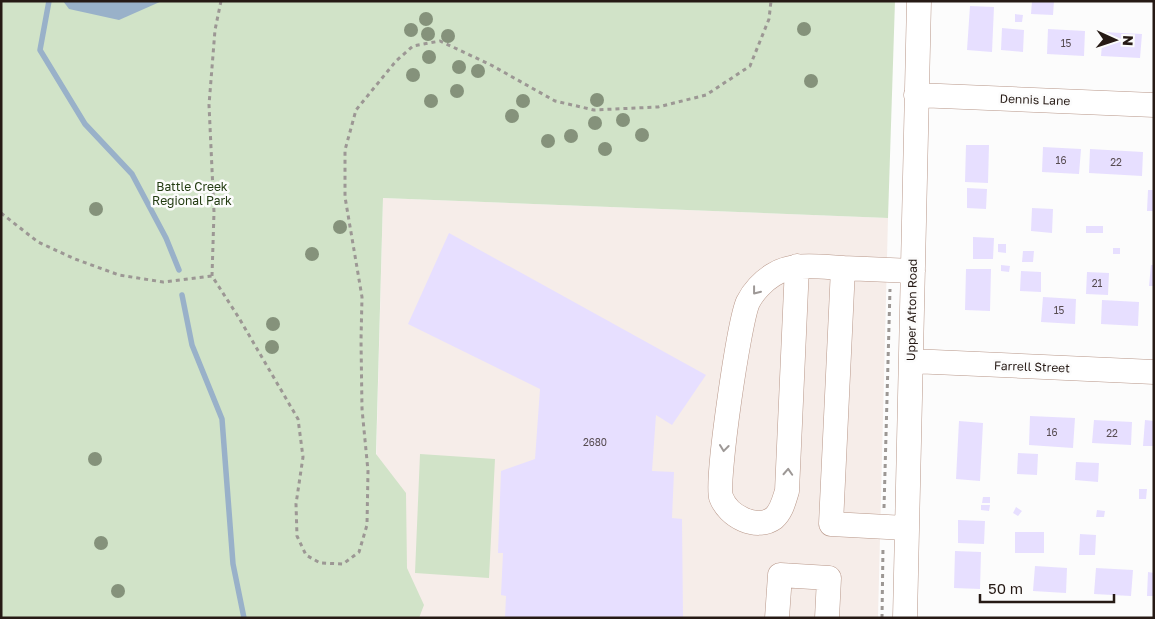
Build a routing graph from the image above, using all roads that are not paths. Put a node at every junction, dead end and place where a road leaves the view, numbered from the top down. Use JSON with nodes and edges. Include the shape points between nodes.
{"nodes":[{"id":1,"x":919,"y":1,"type":"edge"},
{"id":2,"x":916,"y":95,"type":"junction"},
{"id":3,"x":1154,"y":105,"type":"edge"},
{"id":4,"x":797,"y":266,"type":"junction"},
{"id":5,"x":843,"y":268,"type":"junction"},
{"id":6,"x":913,"y":271,"type":"junction"},
{"id":7,"x":911,"y":361,"type":"junction"},
{"id":8,"x":1154,"y":372,"type":"edge"},
{"id":9,"x":906,"y":528,"type":"junction"},
{"id":10,"x":778,"y":618,"type":"edge"},
{"id":11,"x":827,"y":618,"type":"edge"},
{"id":12,"x":905,"y":618,"type":"edge"}],
"edges":[{"from":1,"to":2,"type":"street","name":"Upper Afton Road"},
{"from":2,"to":3,"type":"street","name":"Dennis Lane"},
{"from":2,"to":6,"type":"street","name":"Upper Afton Road"},
{"from":4,"to":4,"type":"street","one_way":true,"via":[[774,274],[758,287],[748,302],[743,320],[720,478],[721,495],[726,506],[743,520],[773,518],[783,505],[787,491]]},
{"from":4,"to":5,"type":"street"},
{"from":5,"to":6,"type":"street"},
{"from":5,"to":9,"type":"street","via":[[831,524]]},
{"from":6,"to":7,"type":"street","name":"Upper Afton Road"},
{"from":7,"to":8,"type":"street","name":"Farrell Street"},
{"from":7,"to":9,"type":"street","name":"Upper Afton Road"},
{"from":9,"to":12,"type":"street","name":"Upper Afton Road"},
{"from":10,"to":11,"type":"street","via":[[780,575],[829,578]]}]}
